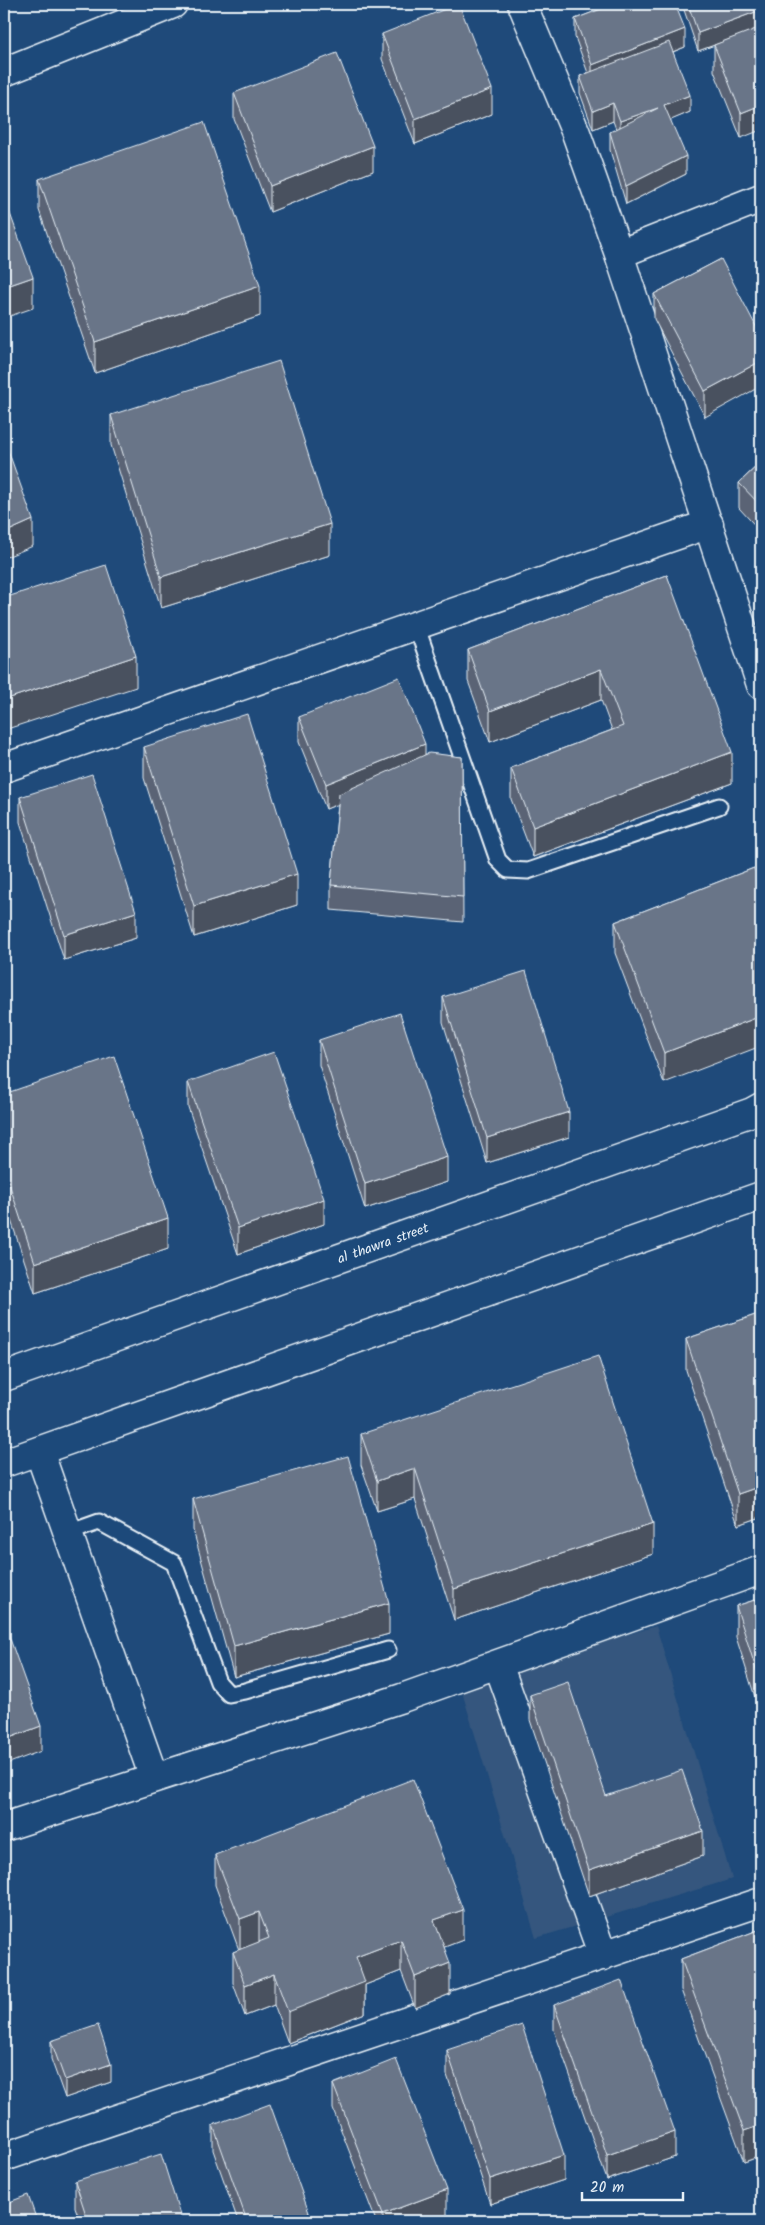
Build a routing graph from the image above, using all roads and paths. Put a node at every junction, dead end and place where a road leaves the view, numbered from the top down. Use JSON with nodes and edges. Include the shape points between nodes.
{"nodes":[{"id":1,"x":173,"y":4,"type":"edge"},
{"id":2,"x":522,"y":4,"type":"edge"},
{"id":3,"x":4,"y":72,"type":"edge"},
{"id":4,"x":761,"y":198,"type":"edge"},
{"id":5,"x":619,"y":254,"type":"junction"},
{"id":6,"x":710,"y":524,"type":"junction"},
{"id":7,"x":416,"y":626,"type":"junction"},
{"id":8,"x":761,"y":685,"type":"edge"},
{"id":9,"x":4,"y":768,"type":"edge"},
{"id":10,"x":719,"y":806,"type":"dead end"},
{"id":11,"x":761,"y":1107,"type":"edge"},
{"id":12,"x":761,"y":1196,"type":"edge"},
{"id":13,"x":4,"y":1377,"type":"edge"},
{"id":14,"x":39,"y":1451,"type":"junction"},
{"id":15,"x":4,"y":1463,"type":"edge"},
{"id":16,"x":68,"y":1533,"type":"junction"},
{"id":17,"x":761,"y":1570,"type":"edge"},
{"id":18,"x":388,"y":1650,"type":"dead end"},
{"id":19,"x":498,"y":1664,"type":"junction"},
{"id":20,"x":154,"y":1778,"type":"junction"},
{"id":21,"x":4,"y":1827,"type":"edge"},
{"id":22,"x":761,"y":1902,"type":"edge"},
{"id":23,"x":603,"y":1956,"type":"junction"},
{"id":24,"x":4,"y":2157,"type":"edge"}],
"edges":[{"from":1,"to":3,"type":"street"},
{"from":2,"to":5,"type":"street","via":[[576,133]]},
{"from":4,"to":5,"type":"street"},
{"from":5,"to":6,"type":"street"},
{"from":6,"to":7,"type":"street"},
{"from":6,"to":8,"type":"street"},
{"from":7,"to":9,"type":"street"},
{"from":7,"to":10,"type":"lane","via":[[498,860],[508,870],[528,871]]},
{"from":11,"to":13,"type":"street","name":"al thawra street"},
{"from":12,"to":14,"type":"street"},
{"from":14,"to":15,"type":"street"},
{"from":14,"to":16,"type":"street"},
{"from":16,"to":18,"type":"lane","via":[[99,1522],[174,1563],[218,1682],[229,1694]]},
{"from":16,"to":20,"type":"street"},
{"from":17,"to":19,"type":"street"},
{"from":19,"to":20,"type":"street"},
{"from":19,"to":23,"type":"street"},
{"from":20,"to":21,"type":"street"},
{"from":22,"to":23,"type":"street"},
{"from":23,"to":24,"type":"street"}]}
